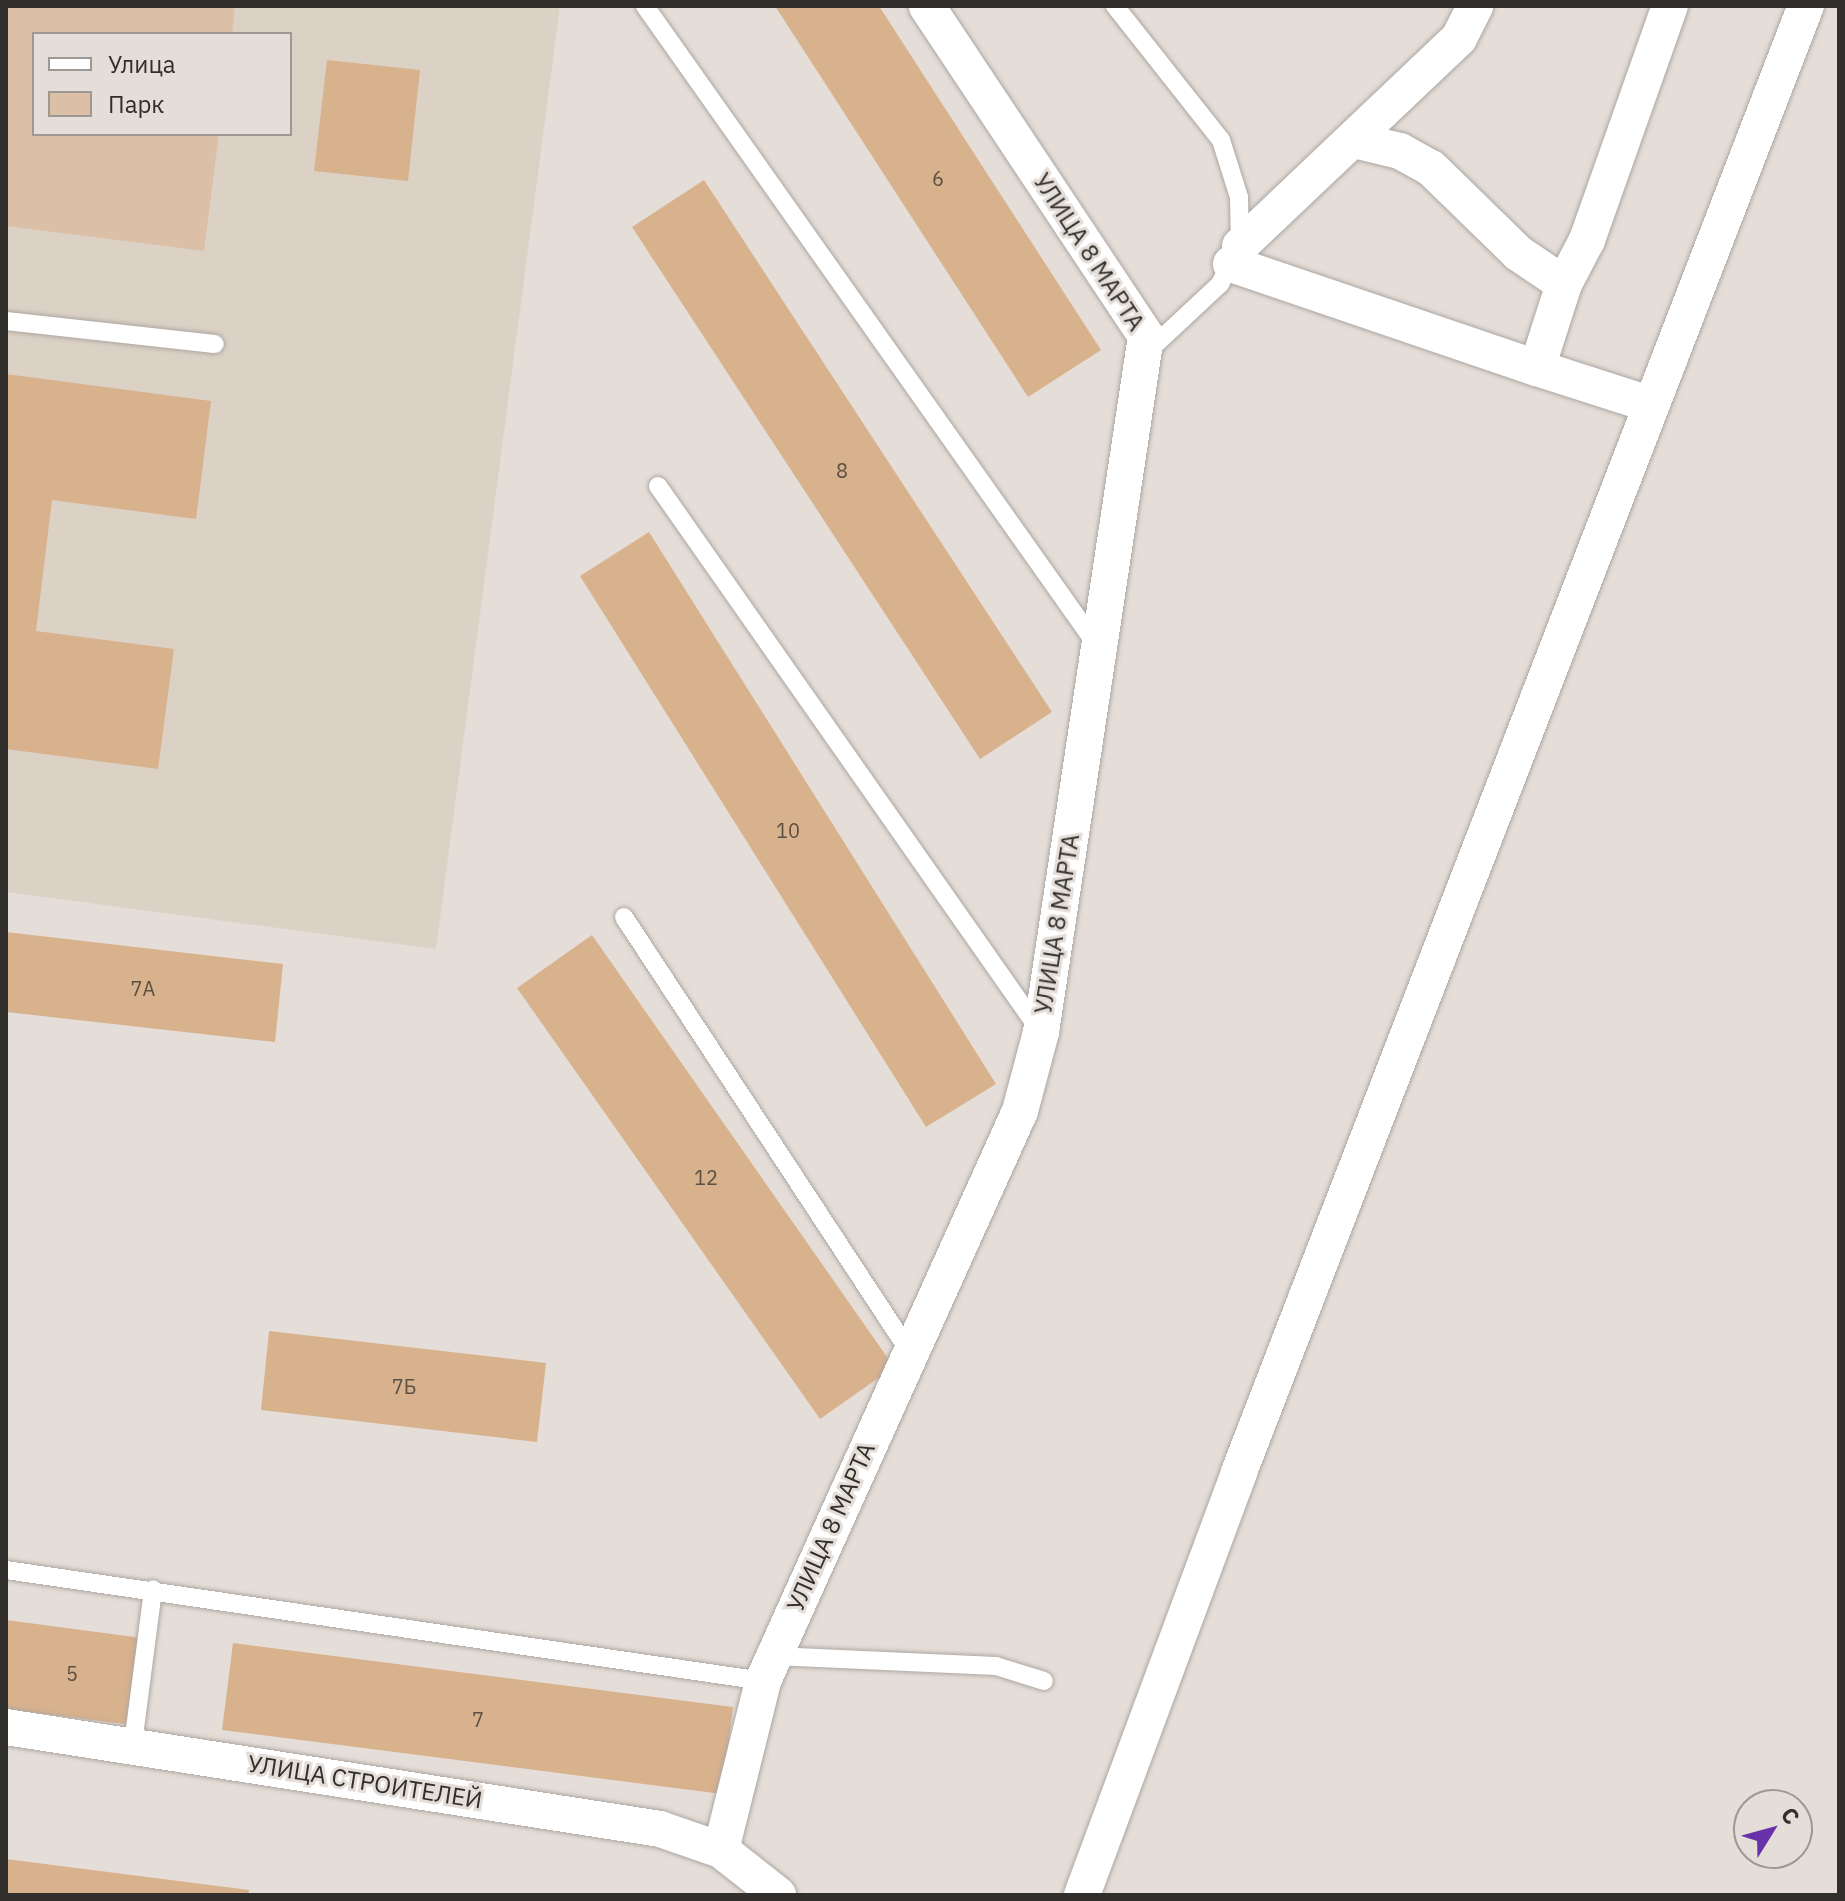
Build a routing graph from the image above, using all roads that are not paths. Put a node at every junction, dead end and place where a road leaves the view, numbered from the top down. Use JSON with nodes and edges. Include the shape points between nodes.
{"nodes":[{"id":1,"x":645,"y":6,"type":"edge"},
{"id":2,"x":927,"y":6,"type":"edge"},
{"id":3,"x":1115,"y":6,"type":"edge"},
{"id":4,"x":1475,"y":6,"type":"edge"},
{"id":5,"x":1670,"y":6,"type":"edge"},
{"id":6,"x":1806,"y":6,"type":"edge"},
{"id":7,"x":1354,"y":140,"type":"junction"},
{"id":8,"x":1235,"y":255,"type":"junction"},
{"id":9,"x":1564,"y":284,"type":"junction"},
{"id":10,"x":6,"y":321,"type":"edge"},
{"id":11,"x":215,"y":344,"type":"dead end"},
{"id":12,"x":1143,"y":355,"type":"junction"},
{"id":13,"x":1537,"y":368,"type":"junction"},
{"id":14,"x":1649,"y":404,"type":"junction"},
{"id":15,"x":658,"y":486,"type":"dead end"},
{"id":16,"x":1099,"y":648,"type":"junction"},
{"id":17,"x":624,"y":917,"type":"dead end"},
{"id":18,"x":1041,"y":1032,"type":"junction"},
{"id":19,"x":909,"y":1351,"type":"junction"},
{"id":20,"x":6,"y":1570,"type":"edge"},
{"id":21,"x":153,"y":1589,"type":"junction"},
{"id":22,"x":768,"y":1668,"type":"junction"},
{"id":23,"x":1044,"y":1681,"type":"dead end"},
{"id":24,"x":6,"y":1727,"type":"edge"},
{"id":25,"x":133,"y":1744,"type":"junction"},
{"id":26,"x":721,"y":1850,"type":"junction"},
{"id":27,"x":778,"y":1895,"type":"edge"},
{"id":28,"x":1082,"y":1895,"type":"edge"}],
"edges":[{"from":1,"to":16,"type":"lane"},
{"from":2,"to":12,"type":"street","name":"УЛИЦА 8 МАРТА","via":[[1146,336]]},
{"from":3,"to":8,"type":"lane","via":[[1221,140],[1239,197]]},
{"from":4,"to":7,"type":"street","via":[[1459,38]]},
{"from":5,"to":9,"type":"street","via":[[1587,240]]},
{"from":6,"to":14,"type":"street"},
{"from":7,"to":8,"type":"street"},
{"from":7,"to":9,"type":"street","via":[[1400,151],[1431,168],[1518,253]]},
{"from":8,"to":12,"type":"lane","via":[[1220,284]]},
{"from":8,"to":13,"type":"street"},
{"from":9,"to":13,"type":"street"},
{"from":10,"to":11,"type":"lane"},
{"from":12,"to":16,"type":"street","name":"УЛИЦА 8 МАРТА"},
{"from":13,"to":14,"type":"street"},
{"from":14,"to":28,"type":"street"},
{"from":15,"to":18,"type":"lane"},
{"from":16,"to":18,"type":"street","name":"УЛИЦА 8 МАРТА"},
{"from":17,"to":19,"type":"lane"},
{"from":18,"to":19,"type":"street","name":"УЛИЦА 8 МАРТА","via":[[1020,1111]]},
{"from":19,"to":22,"type":"street","name":"УЛИЦА 8 МАРТА"},
{"from":20,"to":21,"type":"lane"},
{"from":21,"to":22,"type":"lane"},
{"from":21,"to":25,"type":"lane"},
{"from":22,"to":23,"type":"lane","via":[[996,1666]]},
{"from":22,"to":26,"type":"street","name":"УЛИЦА 8 МАРТА"},
{"from":24,"to":25,"type":"street","name":"УЛИЦА СТРОИТЕЛЕЙ"},
{"from":25,"to":26,"type":"street","name":"УЛИЦА СТРОИТЕЛЕЙ","via":[[660,1829]]},
{"from":26,"to":27,"type":"street","name":"УЛИЦА СТРОИТЕЛЕЙ"}]}
